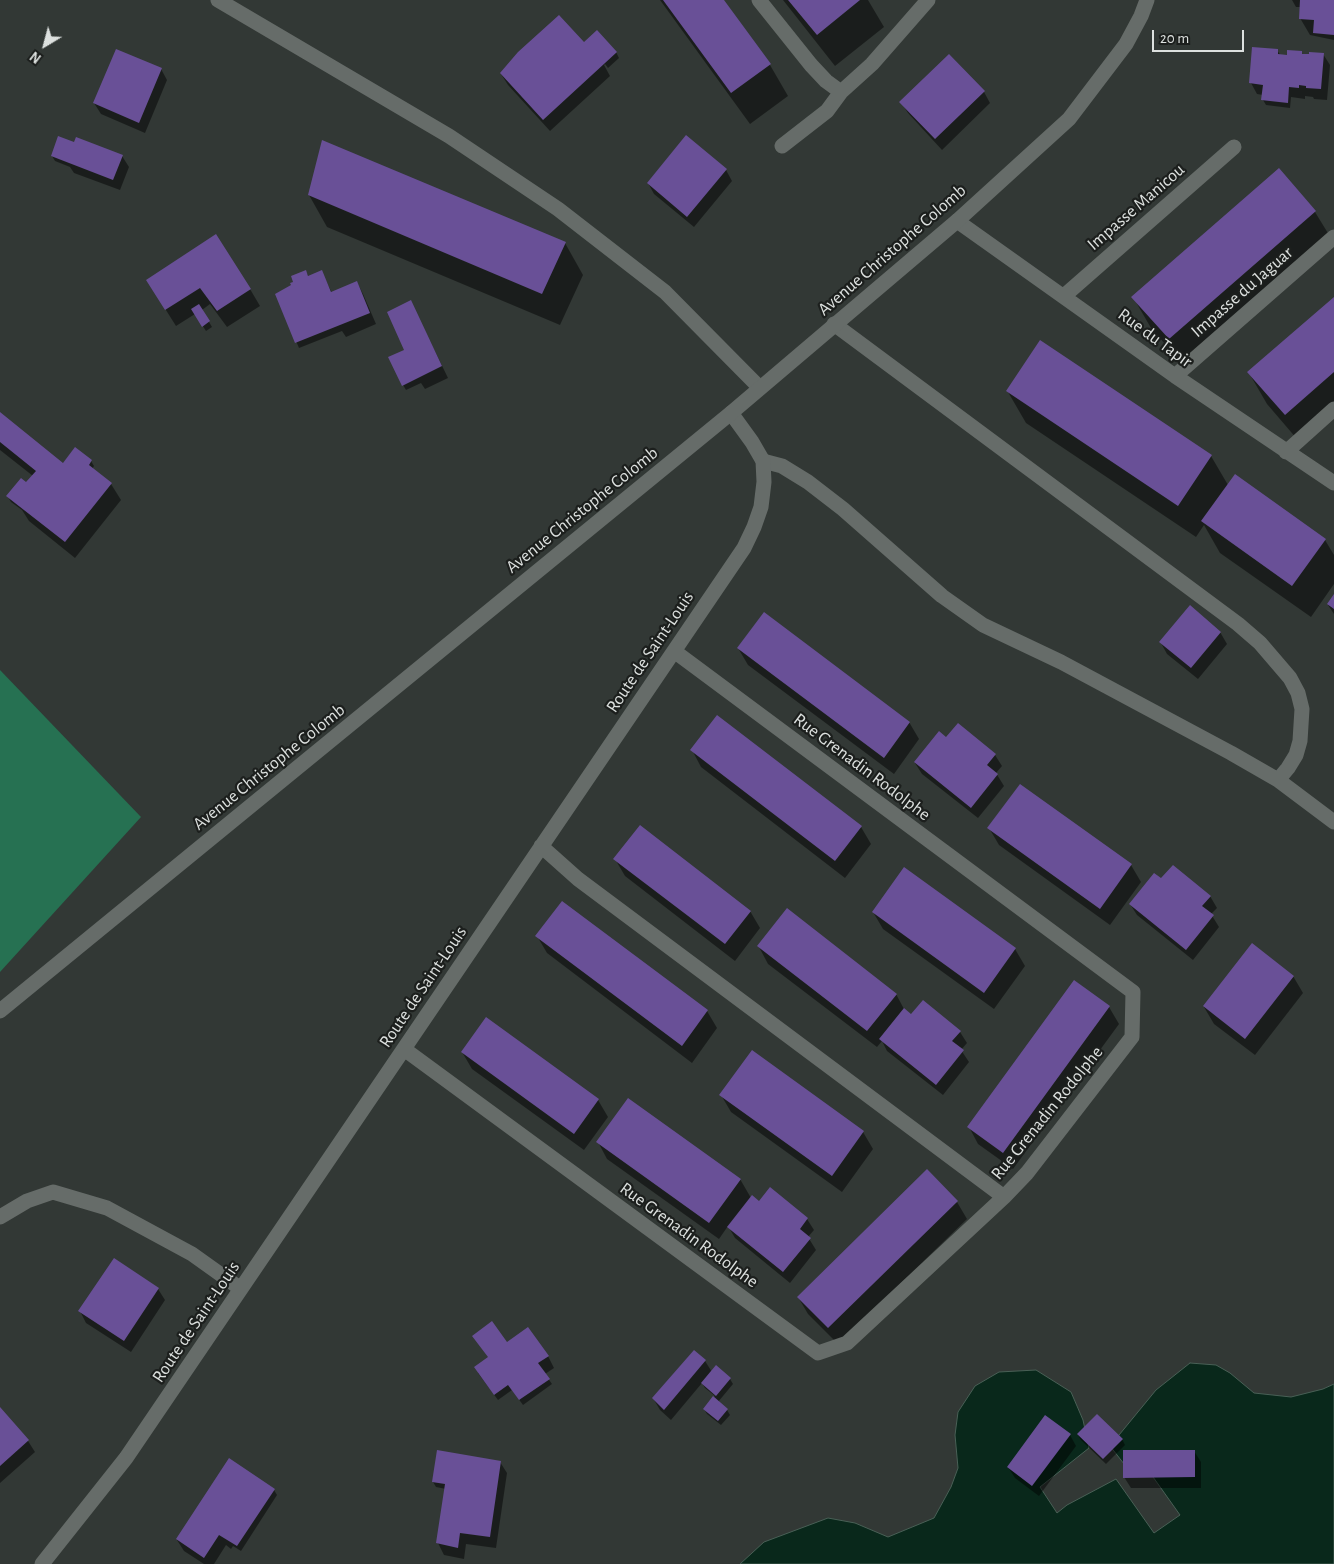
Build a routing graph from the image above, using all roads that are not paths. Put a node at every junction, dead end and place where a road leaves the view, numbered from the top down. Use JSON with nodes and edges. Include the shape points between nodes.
{"nodes":[{"id":1,"x":218,"y":0,"type":"edge"},
{"id":2,"x":759,"y":0,"type":"edge"},
{"id":3,"x":928,"y":0,"type":"edge"},
{"id":4,"x":1147,"y":0,"type":"edge"},
{"id":5,"x":841,"y":92,"type":"junction"},
{"id":6,"x":782,"y":146,"type":"dead end"},
{"id":7,"x":1234,"y":147,"type":"dead end"},
{"id":8,"x":957,"y":220,"type":"junction"},
{"id":9,"x":1334,"y":237,"type":"edge"},
{"id":10,"x":1064,"y":296,"type":"junction"},
{"id":11,"x":834,"y":324,"type":"junction"},
{"id":12,"x":1175,"y":376,"type":"junction"},
{"id":13,"x":759,"y":387,"type":"junction"},
{"id":14,"x":1334,"y":409,"type":"edge"},
{"id":15,"x":731,"y":413,"type":"junction"},
{"id":16,"x":1286,"y":452,"type":"junction"},
{"id":17,"x":763,"y":461,"type":"junction"},
{"id":18,"x":1334,"y":483,"type":"edge"},
{"id":19,"x":674,"y":650,"type":"junction"},
{"id":20,"x":1278,"y":780,"type":"junction"},
{"id":21,"x":1334,"y":822,"type":"edge"},
{"id":22,"x":541,"y":846,"type":"junction"},
{"id":23,"x":0,"y":1011,"type":"edge"},
{"id":24,"x":404,"y":1049,"type":"junction"},
{"id":25,"x":1004,"y":1197,"type":"junction"},
{"id":26,"x":0,"y":1217,"type":"edge"},
{"id":27,"x":240,"y":1289,"type":"junction"},
{"id":28,"x":42,"y":1564,"type":"edge"}],
"edges":[{"from":1,"to":13,"type":"street","via":[[449,136],[558,208],[665,292]]},
{"from":2,"to":5,"type":"street","via":[[811,65]]},
{"from":3,"to":5,"type":"street","via":[[872,64]]},
{"from":4,"to":8,"type":"street","name":"Avenue Christophe Colomb","via":[[1126,44],[1069,119]]},
{"from":5,"to":6,"type":"street","via":[[827,111]]},
{"from":7,"to":10,"type":"street","name":"Impasse Manicou"},
{"from":8,"to":10,"type":"street","name":"Rue du Tapir"},
{"from":8,"to":11,"type":"street","name":"Avenue Christophe Colomb"},
{"from":9,"to":12,"type":"street","name":"Impasse du Jaguar"},
{"from":10,"to":12,"type":"street","name":"Rue du Tapir"},
{"from":11,"to":13,"type":"street","name":"Avenue Christophe Colomb"},
{"from":11,"to":20,"type":"street","via":[[1260,643],[1290,678],[1302,709],[1296,755]]},
{"from":12,"to":16,"type":"street","name":"Rue du Tapir"},
{"from":13,"to":15,"type":"street","name":"Avenue Christophe Colomb"},
{"from":14,"to":16,"type":"street"},
{"from":15,"to":17,"type":"street","name":"Route de Saint-Louis"},
{"from":15,"to":23,"type":"street","name":"Avenue Christophe Colomb"},
{"from":16,"to":18,"type":"street","name":"Rue du Tapir"},
{"from":17,"to":19,"type":"street","name":"Route de Saint-Louis","via":[[761,507],[754,527],[744,548]]},
{"from":17,"to":20,"type":"street","via":[[782,466],[808,482],[942,596],[983,625],[1061,662]]},
{"from":19,"to":22,"type":"street","name":"Route de Saint-Louis"},
{"from":19,"to":25,"type":"street","name":"Rue Grenadin Rodolphe","via":[[1134,992],[1132,1037],[1027,1173]]},
{"from":20,"to":21,"type":"street"},
{"from":22,"to":24,"type":"street","name":"Route de Saint-Louis"},
{"from":22,"to":25,"type":"street","via":[[578,879]]},
{"from":24,"to":25,"type":"street","name":"Rue Grenadin Rodolphe","via":[[818,1353],[847,1343]]},
{"from":24,"to":27,"type":"street","name":"Route de Saint-Louis"},
{"from":26,"to":27,"type":"street","via":[[27,1201],[53,1192],[107,1208],[192,1254]]},
{"from":27,"to":28,"type":"street","name":"Route de Saint-Louis","via":[[126,1458]]}]}
